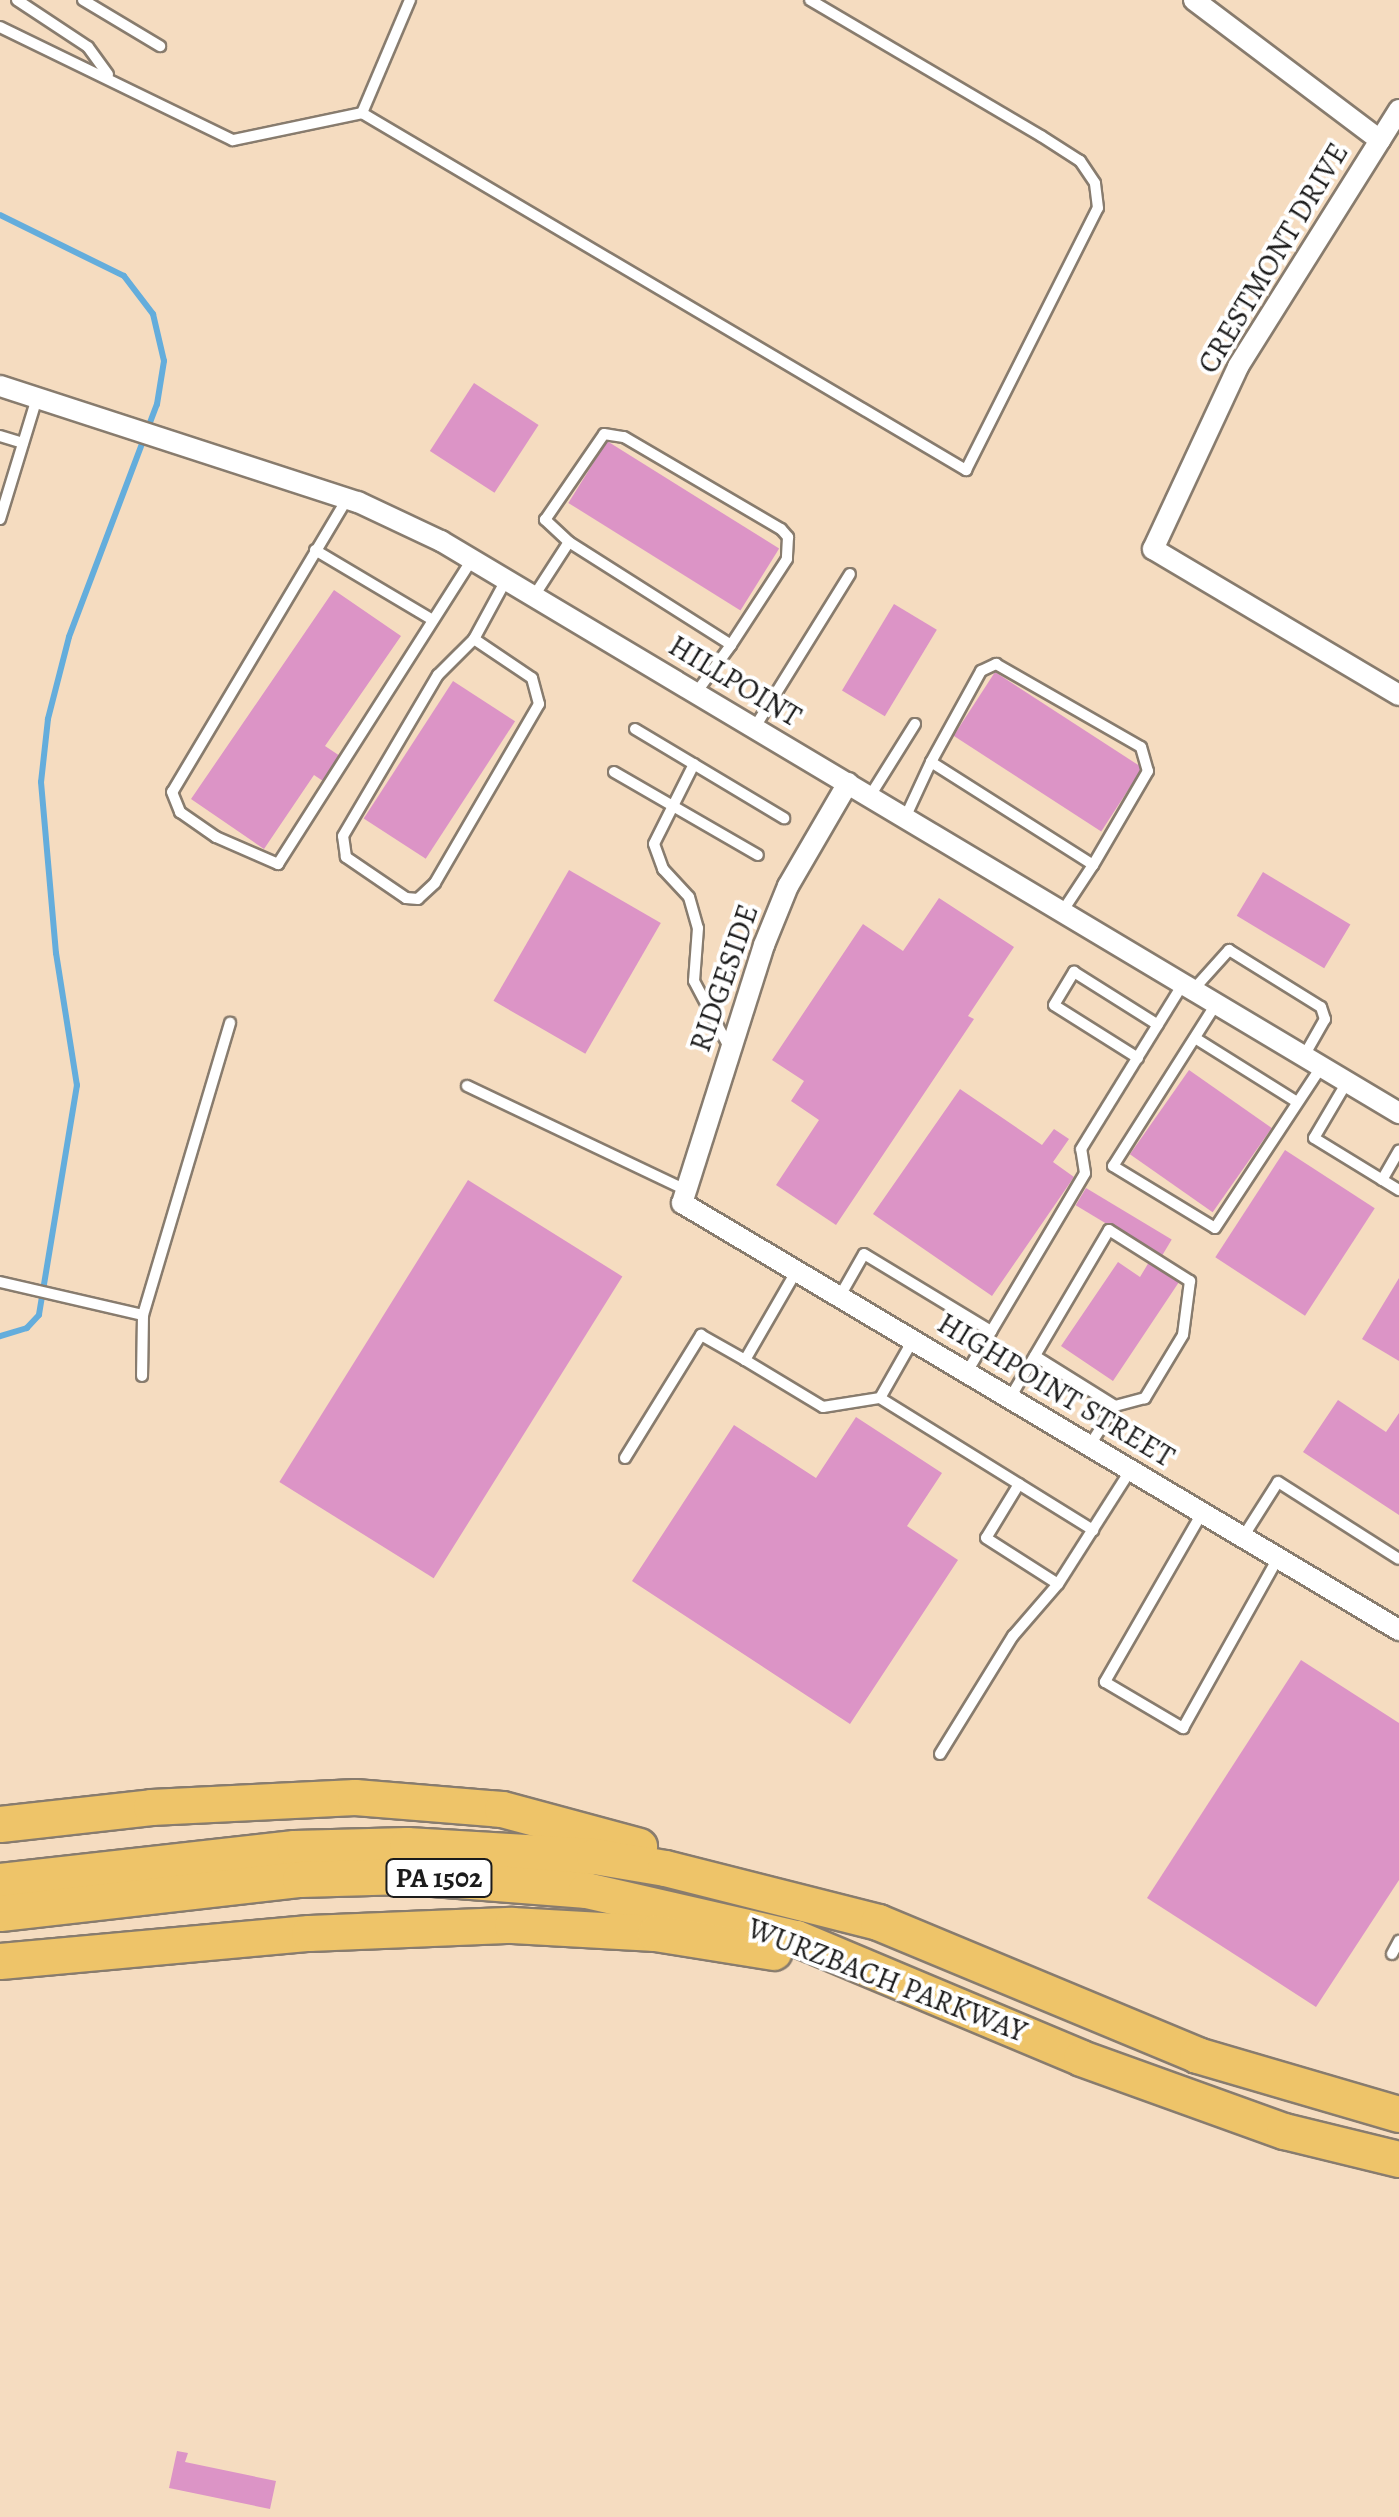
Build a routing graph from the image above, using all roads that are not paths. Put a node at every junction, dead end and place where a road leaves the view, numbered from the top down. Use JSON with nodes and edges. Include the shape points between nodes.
{"nodes":[{"id":1,"x":17,"y":0,"type":"edge"},
{"id":2,"x":83,"y":0,"type":"edge"},
{"id":3,"x":410,"y":0,"type":"edge"},
{"id":4,"x":810,"y":0,"type":"edge"},
{"id":5,"x":1194,"y":0,"type":"edge"},
{"id":6,"x":0,"y":27,"type":"edge"},
{"id":7,"x":160,"y":46,"type":"dead end"},
{"id":8,"x":109,"y":76,"type":"junction"},
{"id":9,"x":1399,"y":110,"type":"edge"},
{"id":10,"x":362,"y":112,"type":"junction"},
{"id":11,"x":1380,"y":140,"type":"junction"},
{"id":12,"x":0,"y":386,"type":"edge"},
{"id":13,"x":38,"y":398,"type":"junction"},
{"id":14,"x":0,"y":436,"type":"edge"},
{"id":15,"x":24,"y":443,"type":"junction"},
{"id":16,"x":347,"y":498,"type":"junction"},
{"id":17,"x":0,"y":519,"type":"edge"},
{"id":18,"x":569,"y":542,"type":"junction"},
{"id":19,"x":315,"y":550,"type":"junction"},
{"id":20,"x":472,"y":558,"type":"junction"},
{"id":21,"x":850,"y":574,"type":"dead end"},
{"id":22,"x":507,"y":580,"type":"junction"},
{"id":23,"x":534,"y":596,"type":"junction"},
{"id":24,"x":433,"y":620,"type":"junction"},
{"id":25,"x":474,"y":639,"type":"junction"},
{"id":26,"x":731,"y":644,"type":"junction"},
{"id":27,"x":696,"y":693,"type":"junction"},
{"id":28,"x":1399,"y":695,"type":"edge"},
{"id":29,"x":915,"y":724,"type":"dead end"},
{"id":30,"x":755,"y":727,"type":"junction"},
{"id":31,"x":636,"y":730,"type":"dead end"},
{"id":32,"x":930,"y":762,"type":"junction"},
{"id":33,"x":694,"y":764,"type":"junction"},
{"id":34,"x":614,"y":772,"type":"dead end"},
{"id":35,"x":848,"y":783,"type":"junction"},
{"id":36,"x":870,"y":796,"type":"junction"},
{"id":37,"x":671,"y":804,"type":"junction"},
{"id":38,"x":784,"y":818,"type":"dead end"},
{"id":39,"x":905,"y":818,"type":"junction"},
{"id":40,"x":758,"y":856,"type":"dead end"},
{"id":41,"x":1093,"y":865,"type":"junction"},
{"id":42,"x":1062,"y":912,"type":"junction"},
{"id":43,"x":1188,"y":987,"type":"junction"},
{"id":44,"x":1216,"y":1004,"type":"junction"},
{"id":45,"x":230,"y":1023,"type":"dead end"},
{"id":46,"x":1158,"y":1024,"type":"junction"},
{"id":47,"x":1194,"y":1038,"type":"junction"},
{"id":48,"x":731,"y":1050,"type":"junction"},
{"id":49,"x":1138,"y":1058,"type":"junction"},
{"id":50,"x":1313,"y":1061,"type":"junction"},
{"id":51,"x":1347,"y":1082,"type":"junction"},
{"id":52,"x":467,"y":1086,"type":"dead end"},
{"id":53,"x":1297,"y":1102,"type":"junction"},
{"id":54,"x":1399,"y":1114,"type":"edge"},
{"id":55,"x":1399,"y":1151,"type":"edge"},
{"id":56,"x":1382,"y":1180,"type":"junction"},
{"id":57,"x":1399,"y":1190,"type":"edge"},
{"id":58,"x":684,"y":1196,"type":"junction"},
{"id":59,"x":796,"y":1270,"type":"junction"},
{"id":60,"x":0,"y":1282,"type":"edge"},
{"id":61,"x":840,"y":1296,"type":"junction"},
{"id":62,"x":143,"y":1316,"type":"junction"},
{"id":63,"x":991,"y":1331,"type":"junction"},
{"id":64,"x":913,"y":1340,"type":"junction"},
{"id":65,"x":1035,"y":1356,"type":"junction"},
{"id":66,"x":745,"y":1360,"type":"junction"},
{"id":67,"x":966,"y":1372,"type":"junction"},
{"id":68,"x":142,"y":1376,"type":"dead end"},
{"id":69,"x":880,"y":1398,"type":"junction"},
{"id":70,"x":1010,"y":1398,"type":"junction"},
{"id":71,"x":1115,"y":1406,"type":"junction"},
{"id":72,"x":1090,"y":1446,"type":"junction"},
{"id":73,"x":624,"y":1458,"type":"dead end"},
{"id":74,"x":1130,"y":1470,"type":"junction"},
{"id":75,"x":1019,"y":1484,"type":"junction"},
{"id":76,"x":1202,"y":1513,"type":"junction"},
{"id":77,"x":1093,"y":1530,"type":"junction"},
{"id":78,"x":1243,"y":1537,"type":"junction"},
{"id":79,"x":1278,"y":1558,"type":"junction"},
{"id":80,"x":1399,"y":1559,"type":"edge"},
{"id":81,"x":1058,"y":1584,"type":"junction"},
{"id":82,"x":1399,"y":1630,"type":"edge"},
{"id":83,"x":940,"y":1754,"type":"dead end"},
{"id":84,"x":0,"y":1824,"type":"edge"},
{"id":85,"x":0,"y":1881,"type":"edge"},
{"id":86,"x":744,"y":1883,"type":"junction"},
{"id":87,"x":0,"y":1913,"type":"edge"},
{"id":88,"x":1399,"y":1942,"type":"edge"},
{"id":89,"x":1392,"y":1954,"type":"dead end"},
{"id":90,"x":0,"y":1961,"type":"edge"},
{"id":91,"x":868,"y":1966,"type":"junction"},
{"id":92,"x":1399,"y":2114,"type":"edge"},
{"id":93,"x":1399,"y":2159,"type":"edge"}],
"edges":[{"from":1,"to":8,"type":"lane","via":[[88,47]]},
{"from":2,"to":7,"type":"lane"},
{"from":3,"to":10,"type":"lane"},
{"from":4,"to":10,"type":"lane","via":[[1054,144],[1080,161],[1094,183],[1098,208],[966,470]]},
{"from":5,"to":11,"type":"street"},
{"from":6,"to":8,"type":"lane"},
{"from":8,"to":10,"type":"lane","via":[[232,140]]},
{"from":9,"to":11,"type":"street","name":"CRESTMONT DRIVE"},
{"from":11,"to":28,"type":"street","name":"CRESTMONT DRIVE","via":[[1247,350],[1152,549]]},
{"from":12,"to":13,"type":"street","name":"HILLPOINT"},
{"from":13,"to":15,"type":"lane"},
{"from":13,"to":16,"type":"street","name":"HILLPOINT"},
{"from":14,"to":15,"type":"lane"},
{"from":15,"to":17,"type":"lane"},
{"from":16,"to":19,"type":"lane"},
{"from":16,"to":20,"type":"street","name":"HILLPOINT"},
{"from":18,"to":23,"type":"lane"},
{"from":18,"to":26,"type":"lane"},
{"from":18,"to":26,"type":"lane","via":[[545,520],[604,434],[624,437],[781,529],[788,537],[787,558]]},
{"from":19,"to":24,"type":"lane"},
{"from":19,"to":24,"type":"lane","via":[[172,792],[180,812],[216,837],[278,864]]},
{"from":20,"to":22,"type":"street","name":"HILLPOINT"},
{"from":20,"to":24,"type":"lane"},
{"from":21,"to":30,"type":"lane"},
{"from":22,"to":23,"type":"street","name":"HILLPOINT"},
{"from":22,"to":25,"type":"lane"},
{"from":23,"to":27,"type":"street","name":"HILLPOINT"},
{"from":25,"to":25,"type":"lane","via":[[438,675],[343,836],[346,857],[406,898],[418,899],[436,882],[539,704],[532,678]]},
{"from":26,"to":27,"type":"lane"},
{"from":27,"to":30,"type":"street","name":"HILLPOINT"},
{"from":29,"to":36,"type":"lane"},
{"from":30,"to":35,"type":"street","name":"HILLPOINT"},
{"from":31,"to":33,"type":"lane"},
{"from":32,"to":39,"type":"lane"},
{"from":32,"to":41,"type":"lane"},
{"from":32,"to":41,"type":"lane","via":[[981,671],[996,664],[1141,747],[1148,771]]},
{"from":33,"to":37,"type":"lane"},
{"from":33,"to":38,"type":"lane"},
{"from":34,"to":37,"type":"lane"},
{"from":35,"to":36,"type":"street","name":"HILLPOINT"},
{"from":35,"to":48,"type":"street","name":"RIDGESIDE","via":[[788,886]]},
{"from":36,"to":39,"type":"street","name":"HILLPOINT"},
{"from":37,"to":40,"type":"lane"},
{"from":37,"to":48,"type":"lane","via":[[654,844],[663,868],[689,897],[698,928],[694,981]]},
{"from":39,"to":42,"type":"street","name":"HILLPOINT"},
{"from":41,"to":42,"type":"lane"},
{"from":42,"to":43,"type":"street","name":"HILLPOINT"},
{"from":43,"to":44,"type":"street","name":"HILLPOINT"},
{"from":43,"to":46,"type":"lane"},
{"from":43,"to":50,"type":"lane","via":[[1228,950],[1321,1006],[1325,1019]]},
{"from":44,"to":47,"type":"lane"},
{"from":44,"to":50,"type":"street","name":"HILLPOINT"},
{"from":45,"to":62,"type":"lane"},
{"from":46,"to":49,"type":"lane"},
{"from":46,"to":49,"type":"lane","via":[[1074,972],[1054,1005]]},
{"from":47,"to":53,"type":"lane"},
{"from":47,"to":53,"type":"lane","via":[[1113,1166],[1215,1228]]},
{"from":48,"to":58,"type":"street","name":"RIDGESIDE"},
{"from":49,"to":63,"type":"lane","via":[[1081,1149],[1085,1174]]},
{"from":50,"to":51,"type":"street","name":"HILLPOINT"},
{"from":50,"to":53,"type":"lane"},
{"from":51,"to":54,"type":"street","name":"HILLPOINT"},
{"from":51,"to":56,"type":"lane","via":[[1314,1138]]},
{"from":52,"to":58,"type":"lane"},
{"from":55,"to":56,"type":"lane"},
{"from":56,"to":57,"type":"lane"},
{"from":58,"to":59,"type":"street","name":"HIGHPOINT STREET"},
{"from":59,"to":61,"type":"street","name":"HIGHPOINT STREET"},
{"from":59,"to":66,"type":"lane"},
{"from":60,"to":62,"type":"lane"},
{"from":61,"to":63,"type":"lane","via":[[864,1254]]},
{"from":61,"to":64,"type":"street","name":"HIGHPOINT STREET"},
{"from":62,"to":68,"type":"lane"},
{"from":63,"to":67,"type":"lane"},
{"from":64,"to":67,"type":"street","name":"HIGHPOINT STREET"},
{"from":64,"to":69,"type":"lane"},
{"from":65,"to":70,"type":"lane"},
{"from":65,"to":71,"type":"lane"},
{"from":65,"to":71,"type":"lane","via":[[1109,1230],[1190,1281],[1182,1335],[1145,1398]]},
{"from":66,"to":69,"type":"lane","via":[[823,1406]]},
{"from":66,"to":73,"type":"lane","via":[[701,1334]]},
{"from":67,"to":70,"type":"street","name":"HIGHPOINT STREET"},
{"from":69,"to":75,"type":"lane"},
{"from":70,"to":72,"type":"street","name":"HIGHPOINT STREET"},
{"from":71,"to":72,"type":"lane"},
{"from":72,"to":74,"type":"street","name":"HIGHPOINT STREET"},
{"from":74,"to":76,"type":"street","name":"HIGHPOINT STREET"},
{"from":74,"to":77,"type":"lane"},
{"from":75,"to":77,"type":"lane"},
{"from":75,"to":81,"type":"lane","via":[[986,1538]]},
{"from":76,"to":78,"type":"street","name":"HIGHPOINT STREET"},
{"from":76,"to":79,"type":"lane","via":[[1105,1682],[1182,1728]]},
{"from":77,"to":81,"type":"lane"},
{"from":78,"to":79,"type":"street","name":"HIGHPOINT STREET"},
{"from":78,"to":80,"type":"lane","via":[[1278,1482]]},
{"from":79,"to":82,"type":"street","name":"HIGHPOINT STREET"},
{"from":81,"to":83,"type":"lane","via":[[1014,1636]]},
{"from":84,"to":86,"type":"highway","via":[[170,1806],[356,1797],[450,1802],[606,1834]]},
{"from":85,"to":86,"type":"highway","name":"WURZBACH PARKWAY","number":"PA 1502","via":[[294,1848],[407,1845],[594,1856]]},
{"from":86,"to":92,"type":"highway","name":"WURZBACH PARKWAY","number":"PA 1502","via":[[950,1949],[1197,2055]]},
{"from":87,"to":91,"type":"highway","name":"WURZBACH PARKWAY","number":"PA 1502","via":[[300,1880],[508,1881],[737,1922]]},
{"from":88,"to":89,"type":"lane"},
{"from":90,"to":91,"type":"highway","via":[[309,1933],[512,1925],[655,1933]]},
{"from":91,"to":93,"type":"highway","name":"WURZBACH PARKWAY","number":"PA 1502","via":[[1081,2058],[1284,2132]]}]}
